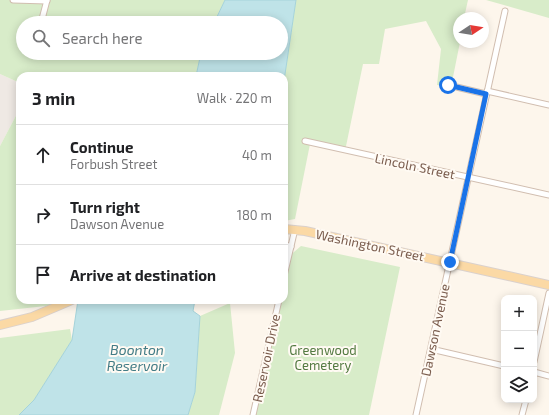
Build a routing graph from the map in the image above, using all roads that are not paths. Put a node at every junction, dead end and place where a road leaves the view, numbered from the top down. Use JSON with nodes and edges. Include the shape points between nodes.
{"nodes":[{"id":1,"x":13,"y":0,"type":"edge"},
{"id":2,"x":47,"y":0,"type":"edge"},
{"id":3,"x":505,"y":11,"type":"dead end"},
{"id":4,"x":43,"y":16,"type":"edge"},
{"id":5,"x":448,"y":85,"type":"dead end"},
{"id":6,"x":487,"y":92,"type":"junction"},
{"id":7,"x":549,"y":105,"type":"edge"},
{"id":8,"x":305,"y":141,"type":"dead end"},
{"id":9,"x":468,"y":177,"type":"junction"},
{"id":10,"x":549,"y":195,"type":"edge"},
{"id":11,"x":288,"y":229,"type":"edge"},
{"id":12,"x":294,"y":229,"type":"junction"},
{"id":13,"x":288,"y":246,"type":"edge"},
{"id":14,"x":291,"y":247,"type":"junction"},
{"id":15,"x":288,"y":259,"type":"edge"},
{"id":16,"x":450,"y":262,"type":"junction"},
{"id":17,"x":549,"y":285,"type":"edge"},
{"id":18,"x":549,"y":293,"type":"edge"},
{"id":19,"x":62,"y":304,"type":"edge"},
{"id":20,"x":278,"y":304,"type":"edge"},
{"id":21,"x":0,"y":325,"type":"edge"},
{"id":22,"x":537,"y":348,"type":"edge"},
{"id":23,"x":431,"y":349,"type":"junction"},
{"id":24,"x":501,"y":365,"type":"edge"},
{"id":25,"x":537,"y":373,"type":"edge"},
{"id":26,"x":549,"y":376,"type":"edge"},
{"id":27,"x":525,"y":403,"type":"edge"},
{"id":28,"x":253,"y":415,"type":"edge"},
{"id":29,"x":416,"y":415,"type":"edge"},
{"id":30,"x":522,"y":415,"type":"edge"}],
"edges":[{"from":1,"to":2,"type":"street"},
{"from":2,"to":4,"type":"street"},
{"from":3,"to":6,"type":"street","name":"Dawson Avenue"},
{"from":5,"to":6,"type":"street"},
{"from":6,"to":7,"type":"street"},
{"from":6,"to":9,"type":"street","name":"Dawson Avenue"},
{"from":8,"to":9,"type":"street","name":"Lincoln Street"},
{"from":9,"to":10,"type":"street","name":"Lincoln Street"},
{"from":9,"to":16,"type":"street","name":"Dawson Avenue"},
{"from":11,"to":12,"type":"main road","name":"Washington Street"},
{"from":12,"to":14,"type":"street"},
{"from":12,"to":16,"type":"main road","name":"Washington Street"},
{"from":13,"to":14,"type":"street"},
{"from":14,"to":15,"type":"street"},
{"from":16,"to":17,"type":"main road","name":"Washington Street"},
{"from":16,"to":23,"type":"street","name":"Dawson Avenue"},
{"from":18,"to":22,"type":"street"},
{"from":19,"to":21,"type":"main road","via":[[22,320]]},
{"from":20,"to":28,"type":"street","name":"Reservoir Drive"},
{"from":23,"to":24,"type":"street"},
{"from":23,"to":29,"type":"street","name":"Dawson Avenue"},
{"from":25,"to":26,"type":"street"},
{"from":27,"to":30,"type":"street"}]}
